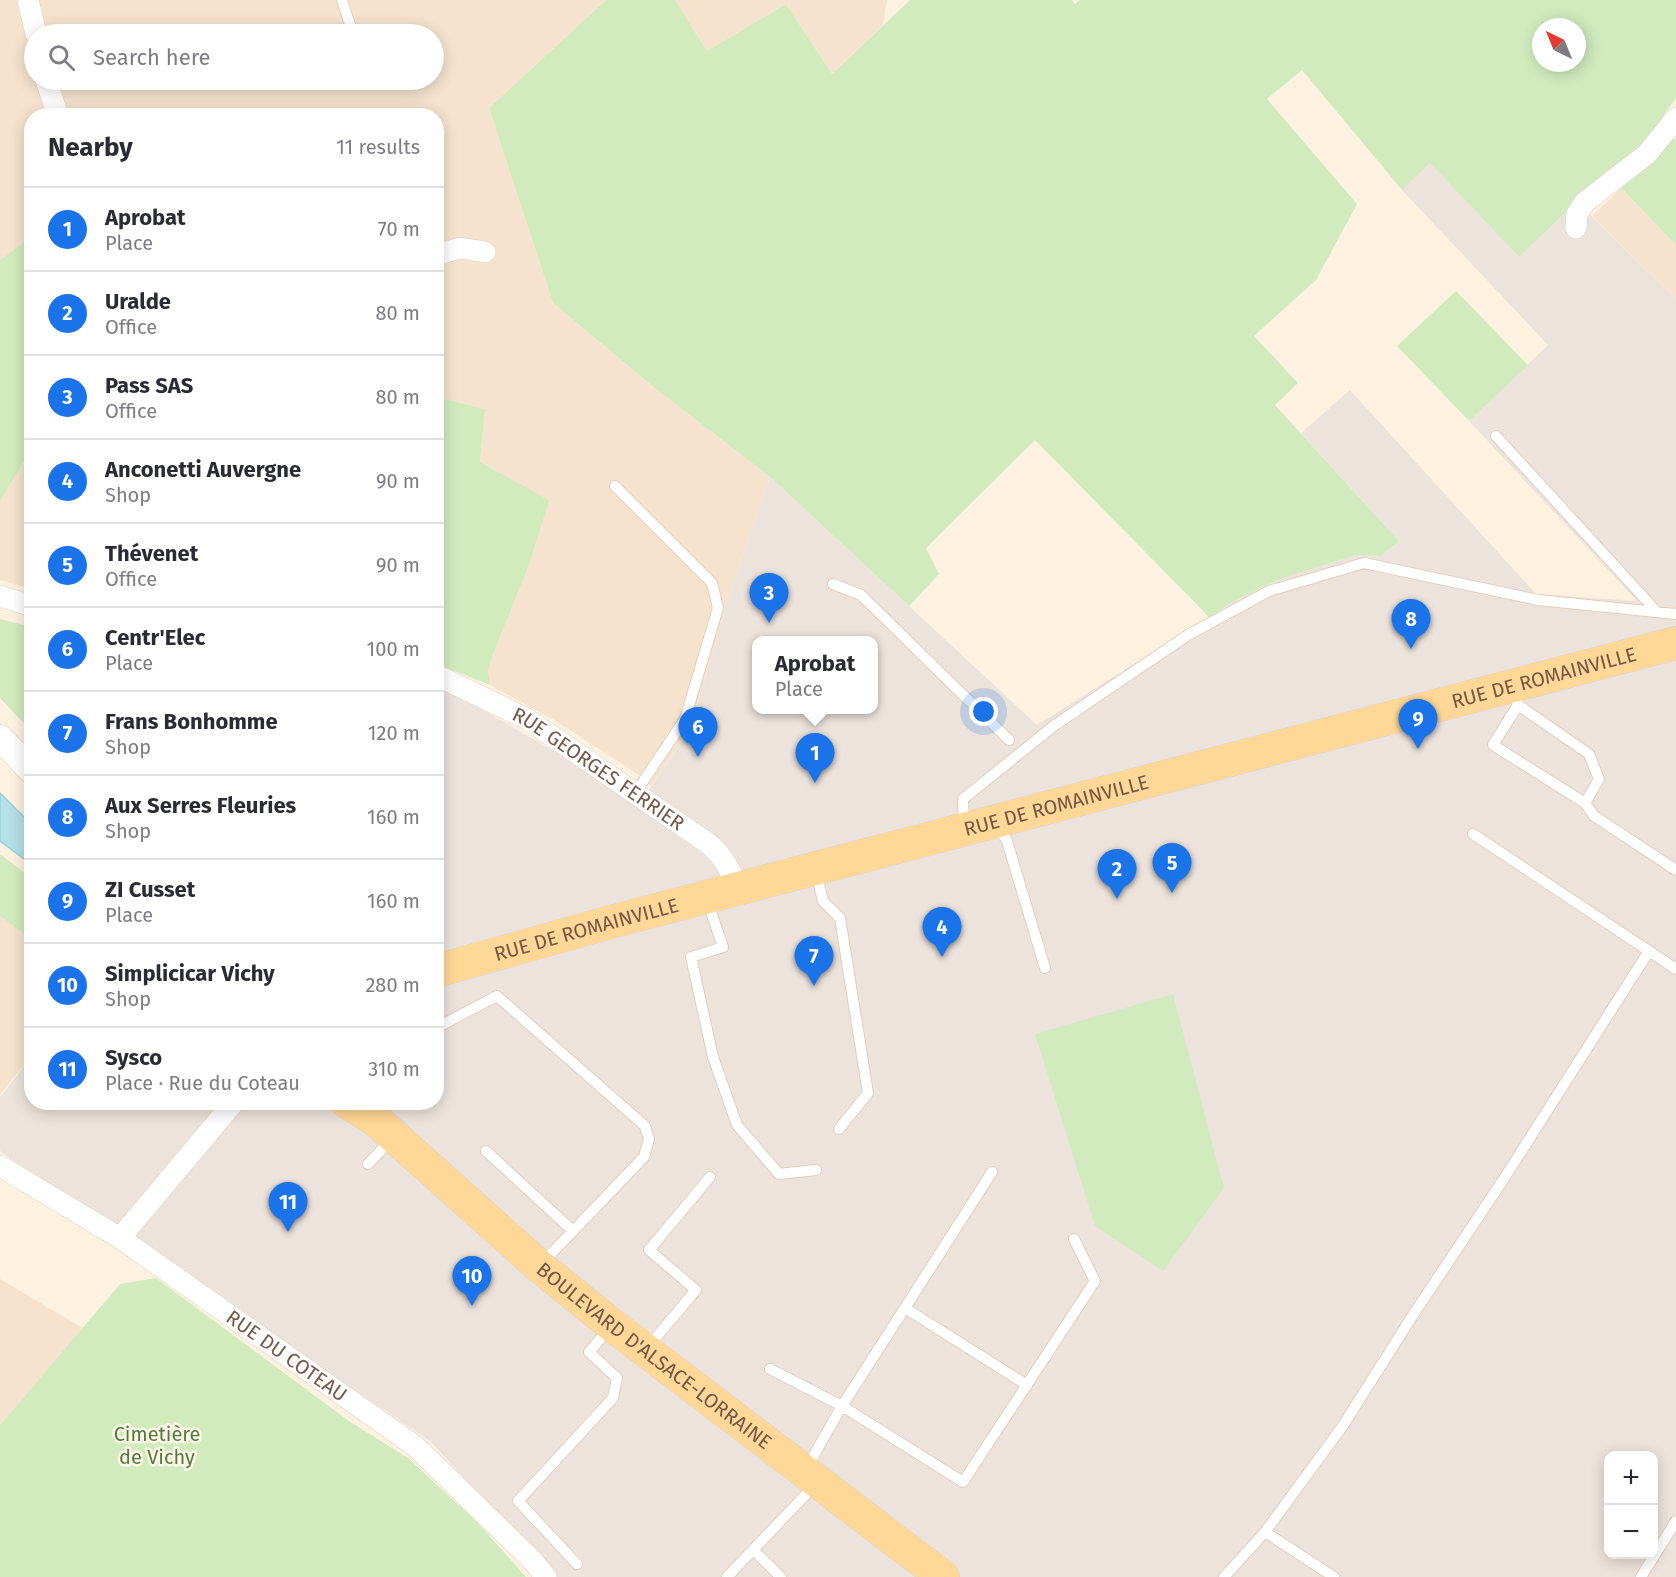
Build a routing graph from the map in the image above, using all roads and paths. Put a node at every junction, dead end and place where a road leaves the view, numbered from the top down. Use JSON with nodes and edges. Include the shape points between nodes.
{"nodes":[{"id":1,"x":28,"y":0,"type":"edge"},
{"id":2,"x":342,"y":0,"type":"edge"},
{"id":3,"x":34,"y":24,"type":"edge"},
{"id":4,"x":350,"y":24,"type":"edge"},
{"id":5,"x":48,"y":90,"type":"edge"},
{"id":6,"x":55,"y":108,"type":"edge"},
{"id":7,"x":1676,"y":118,"type":"edge"},
{"id":8,"x":1576,"y":228,"type":"dead end"},
{"id":9,"x":485,"y":252,"type":"dead end"},
{"id":10,"x":444,"y":253,"type":"edge"},
{"id":11,"x":1496,"y":435,"type":"dead end"},
{"id":12,"x":615,"y":486,"type":"dead end"},
{"id":13,"x":833,"y":584,"type":"dead end"},
{"id":14,"x":0,"y":596,"type":"edge"},
{"id":15,"x":24,"y":604,"type":"edge"},
{"id":16,"x":1657,"y":612,"type":"junction"},
{"id":17,"x":1676,"y":614,"type":"edge"},
{"id":18,"x":1676,"y":643,"type":"edge"},
{"id":19,"x":444,"y":679,"type":"edge"},
{"id":20,"x":1515,"y":695,"type":"junction"},
{"id":21,"x":0,"y":738,"type":"edge"},
{"id":22,"x":1009,"y":740,"type":"dead end"},
{"id":23,"x":24,"y":763,"type":"edge"},
{"id":24,"x":636,"y":792,"type":"junction"},
{"id":25,"x":1585,"y":802,"type":"junction"},
{"id":26,"x":979,"y":825,"type":"junction"},
{"id":27,"x":1473,"y":834,"type":"dead end"},
{"id":28,"x":815,"y":868,"type":"junction"},
{"id":29,"x":1676,"y":870,"type":"edge"},
{"id":30,"x":737,"y":889,"type":"junction"},
{"id":31,"x":706,"y":897,"type":"junction"},
{"id":32,"x":1649,"y":951,"type":"junction"},
{"id":33,"x":1045,"y":968,"type":"dead end"},
{"id":34,"x":444,"y":969,"type":"edge"},
{"id":35,"x":1676,"y":969,"type":"edge"},
{"id":36,"x":444,"y":1024,"type":"edge"},
{"id":37,"x":227,"y":1110,"type":"edge"},
{"id":38,"x":361,"y":1110,"type":"edge"},
{"id":39,"x":378,"y":1120,"type":"edge"},
{"id":40,"x":839,"y":1129,"type":"dead end"},
{"id":41,"x":486,"y":1151,"type":"dead end"},
{"id":42,"x":368,"y":1164,"type":"dead end"},
{"id":43,"x":0,"y":1166,"type":"edge"},
{"id":44,"x":816,"y":1170,"type":"dead end"},
{"id":45,"x":992,"y":1172,"type":"dead end"},
{"id":46,"x":710,"y":1177,"type":"dead end"},
{"id":47,"x":573,"y":1231,"type":"junction"},
{"id":48,"x":120,"y":1238,"type":"junction"},
{"id":49,"x":1074,"y":1239,"type":"dead end"},
{"id":50,"x":539,"y":1266,"type":"junction"},
{"id":51,"x":905,"y":1308,"type":"junction"},
{"id":52,"x":612,"y":1325,"type":"junction"},
{"id":53,"x":645,"y":1351,"type":"junction"},
{"id":54,"x":770,"y":1369,"type":"dead end"},
{"id":55,"x":1027,"y":1385,"type":"junction"},
{"id":56,"x":842,"y":1406,"type":"junction"},
{"id":57,"x":811,"y":1477,"type":"junction"},
{"id":58,"x":1676,"y":1521,"type":"edge"},
{"id":59,"x":1265,"y":1532,"type":"junction"},
{"id":60,"x":753,"y":1550,"type":"junction"},
{"id":61,"x":577,"y":1564,"type":"dead end"},
{"id":62,"x":546,"y":1577,"type":"edge"},
{"id":63,"x":727,"y":1577,"type":"edge"},
{"id":64,"x":781,"y":1577,"type":"edge"},
{"id":65,"x":943,"y":1577,"type":"edge"},
{"id":66,"x":1224,"y":1577,"type":"edge"},
{"id":67,"x":1334,"y":1577,"type":"edge"},
{"id":68,"x":1641,"y":1577,"type":"edge"}],
"edges":[{"from":1,"to":3,"type":"street"},
{"from":2,"to":4,"type":"lane"},
{"from":5,"to":6,"type":"street"},
{"from":7,"to":8,"type":"street","via":[[1647,154],[1585,202],[1577,214]]},
{"from":9,"to":10,"type":"street","via":[[460,248]]},
{"from":11,"to":16,"type":"lane"},
{"from":12,"to":24,"type":"lane","via":[[712,583],[718,608],[686,719]]},
{"from":13,"to":22,"type":"lane","via":[[861,595]]},
{"from":14,"to":15,"type":"street"},
{"from":16,"to":17,"type":"lane"},
{"from":16,"to":26,"type":"lane","via":[[1538,600],[1364,563],[1269,591],[1188,635],[1054,725],[963,799]]},
{"from":18,"to":20,"type":"main road","name":"RUE DE ROMAINVILLE"},
{"from":19,"to":24,"type":"street","name":"RUE GEORGES FERRIER","via":[[527,719]]},
{"from":20,"to":25,"type":"lane","via":[[1589,754],[1599,779]]},
{"from":20,"to":25,"type":"lane","via":[[1493,745]]},
{"from":20,"to":26,"type":"main road","name":"RUE DE ROMAINVILLE"},
{"from":21,"to":23,"type":"street"},
{"from":24,"to":30,"type":"street","name":"RUE GEORGES FERRIER","via":[[719,852]]},
{"from":25,"to":29,"type":"lane","via":[[1594,816]]},
{"from":26,"to":28,"type":"main road","name":"RUE DE ROMAINVILLE"},
{"from":26,"to":33,"type":"lane","via":[[1006,841]]},
{"from":27,"to":32,"type":"lane"},
{"from":28,"to":30,"type":"main road","name":"RUE DE ROMAINVILLE"},
{"from":28,"to":40,"type":"lane","via":[[823,901],[840,918],[868,1093]]},
{"from":30,"to":31,"type":"main road","name":"RUE DE ROMAINVILLE"},
{"from":31,"to":34,"type":"main road","name":"RUE DE ROMAINVILLE"},
{"from":31,"to":44,"type":"lane","via":[[723,947],[691,957],[713,1058],[737,1125],[779,1174]]},
{"from":32,"to":35,"type":"lane"},
{"from":32,"to":59,"type":"lane","via":[[1342,1427]]},
{"from":36,"to":47,"type":"lane","via":[[497,996],[645,1126],[649,1139],[644,1156]]},
{"from":37,"to":48,"type":"street"},
{"from":38,"to":39,"type":"main road","name":"BOULEVARD D'ALSACE-LORRAINE"},
{"from":39,"to":42,"type":"lane"},
{"from":39,"to":50,"type":"main road","name":"BOULEVARD D'ALSACE-LORRAINE"},
{"from":41,"to":47,"type":"lane"},
{"from":43,"to":48,"type":"street","name":"RUE DU COTEAU"},
{"from":45,"to":51,"type":"lane"},
{"from":46,"to":53,"type":"lane","via":[[649,1250],[696,1290]]},
{"from":47,"to":50,"type":"lane"},
{"from":48,"to":62,"type":"street","name":"RUE DU COTEAU","via":[[415,1446]]},
{"from":49,"to":55,"type":"lane","via":[[1095,1281]]},
{"from":50,"to":52,"type":"main road","name":"BOULEVARD D'ALSACE-LORRAINE"},
{"from":51,"to":55,"type":"lane"},
{"from":51,"to":56,"type":"lane"},
{"from":52,"to":53,"type":"main road","name":"BOULEVARD D'ALSACE-LORRAINE"},
{"from":52,"to":61,"type":"lane","via":[[589,1352],[618,1378],[613,1398],[518,1501]]},
{"from":53,"to":57,"type":"main road","name":"BOULEVARD D'ALSACE-LORRAINE"},
{"from":54,"to":56,"type":"lane"},
{"from":55,"to":56,"type":"lane","via":[[963,1482]]},
{"from":56,"to":57,"type":"lane"},
{"from":57,"to":60,"type":"lane"},
{"from":57,"to":65,"type":"main road","name":"BOULEVARD D'ALSACE-LORRAINE"},
{"from":58,"to":68,"type":"lane"},
{"from":59,"to":66,"type":"lane"},
{"from":59,"to":67,"type":"lane"},
{"from":60,"to":63,"type":"lane"},
{"from":60,"to":64,"type":"lane"}]}
